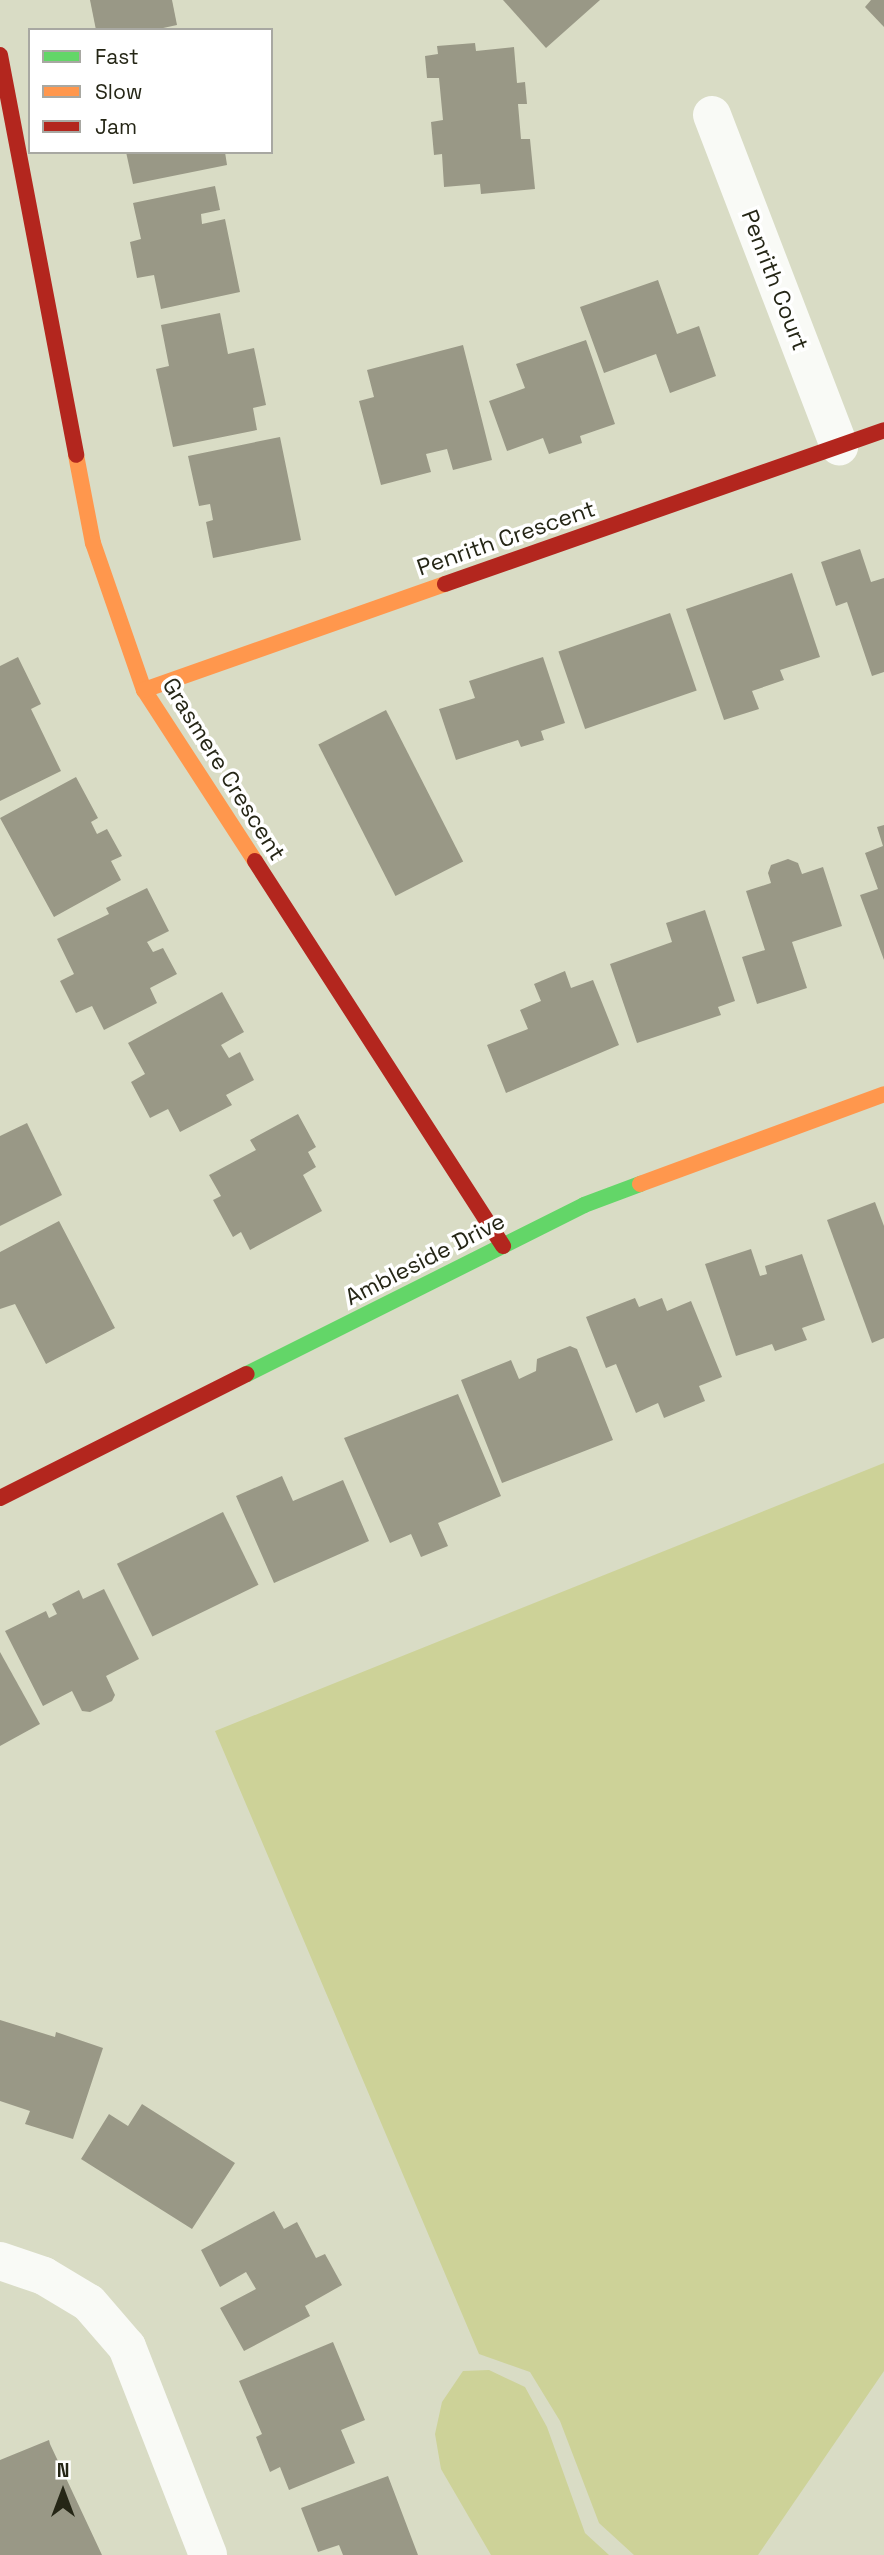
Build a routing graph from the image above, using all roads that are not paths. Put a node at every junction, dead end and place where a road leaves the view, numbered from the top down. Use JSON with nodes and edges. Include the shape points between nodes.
{"nodes":[{"id":1,"x":0,"y":55,"type":"edge"},
{"id":2,"x":712,"y":115,"type":"dead end"},
{"id":3,"x":884,"y":430,"type":"edge"},
{"id":4,"x":838,"y":446,"type":"junction"},
{"id":5,"x":144,"y":690,"type":"junction"},
{"id":6,"x":884,"y":1094,"type":"edge"},
{"id":7,"x":503,"y":1246,"type":"junction"},
{"id":8,"x":0,"y":1497,"type":"edge"},
{"id":9,"x":0,"y":2261,"type":"edge"},
{"id":10,"x":208,"y":2555,"type":"edge"}],
"edges":[{"from":1,"to":5,"type":"street","name":"Grasmere Crescent","via":[[93,543]]},
{"from":2,"to":4,"type":"street","name":"Penrith Court"},
{"from":3,"to":4,"type":"street","name":"Penrith Crescent"},
{"from":4,"to":5,"type":"street","name":"Penrith Crescent"},
{"from":5,"to":7,"type":"street","name":"Grasmere Crescent"},
{"from":6,"to":7,"type":"street","name":"Ambleside Drive","via":[[584,1205]]},
{"from":7,"to":8,"type":"street","name":"Ambleside Drive"},
{"from":9,"to":10,"type":"street","via":[[44,2276],[89,2302],[127,2347]]}]}
